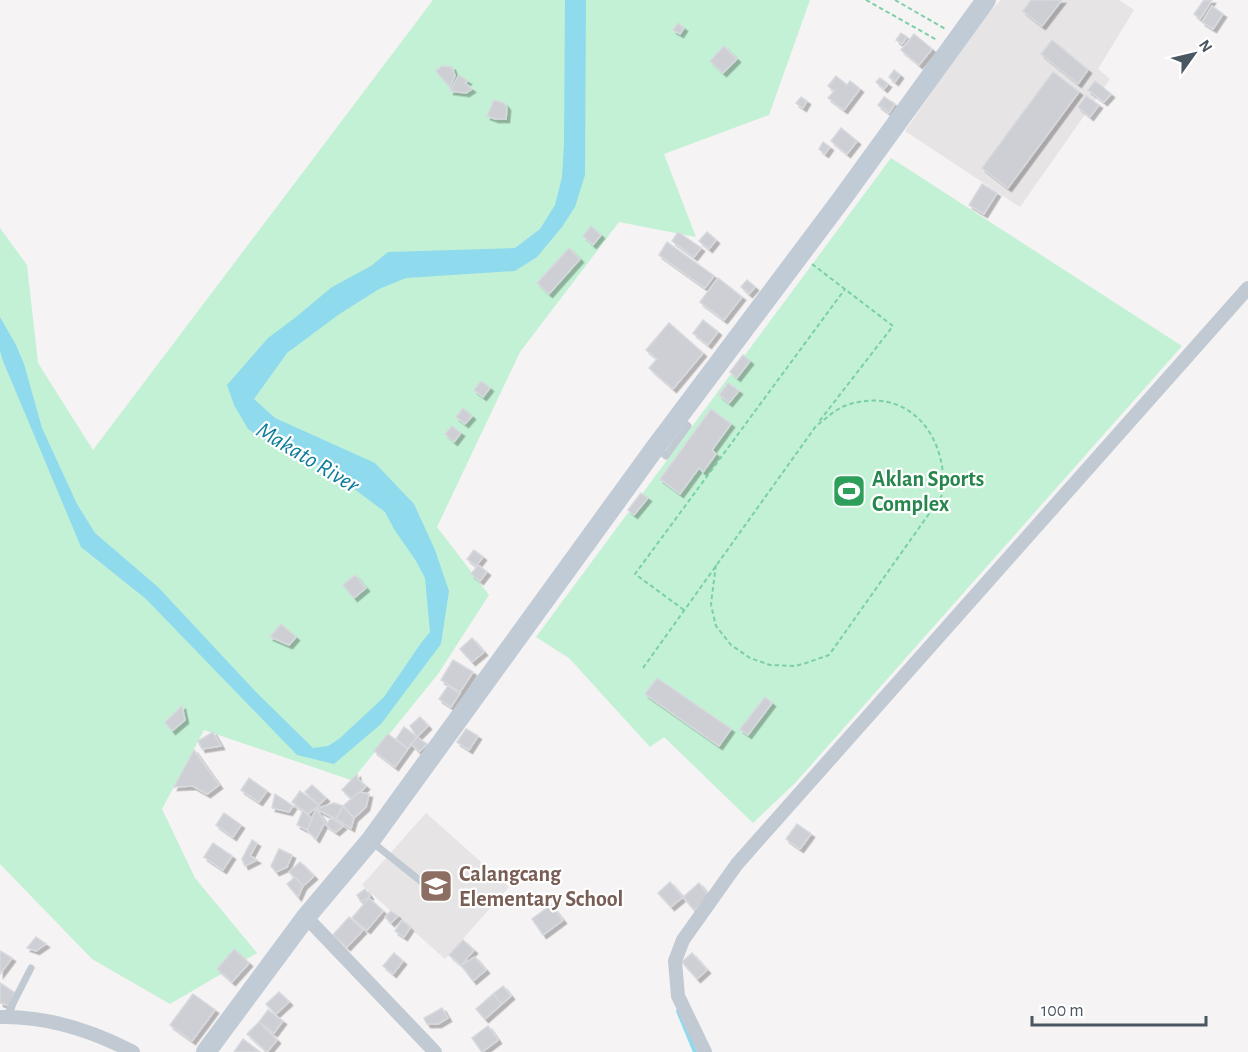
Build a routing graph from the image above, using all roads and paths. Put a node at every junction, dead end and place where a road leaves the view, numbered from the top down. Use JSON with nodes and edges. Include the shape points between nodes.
{"nodes":[{"id":1,"x":866,"y":0,"type":"edge"},
{"id":2,"x":895,"y":0,"type":"edge"},
{"id":3,"x":986,"y":0,"type":"edge"},
{"id":4,"x":954,"y":42,"type":"junction"},
{"id":5,"x":805,"y":259,"type":"dead end"},
{"id":6,"x":1248,"y":288,"type":"edge"},
{"id":7,"x":845,"y":289,"type":"junction"},
{"id":8,"x":816,"y":426,"type":"junction"},
{"id":9,"x":716,"y":564,"type":"junction"},
{"id":10,"x":684,"y":610,"type":"junction"},
{"id":11,"x":643,"y":668,"type":"dead end"},
{"id":12,"x":370,"y":841,"type":"junction"},
{"id":13,"x":433,"y":891,"type":"dead end"},
{"id":14,"x":306,"y":917,"type":"junction"},
{"id":15,"x":31,"y":968,"type":"dead end"},
{"id":16,"x":3,"y":1017,"type":"edge"},
{"id":17,"x":133,"y":1052,"type":"edge"},
{"id":18,"x":206,"y":1052,"type":"edge"},
{"id":19,"x":435,"y":1052,"type":"edge"},
{"id":20,"x":705,"y":1052,"type":"edge"}],
"edges":[{"from":1,"to":4,"type":"path"},
{"from":2,"to":4,"type":"path"},
{"from":3,"to":4,"type":"street"},
{"from":4,"to":12,"type":"street"},
{"from":5,"to":7,"type":"path"},
{"from":6,"to":20,"type":"street","via":[[737,864],[683,940],[675,961],[678,996]]},
{"from":7,"to":8,"type":"path","via":[[893,326]]},
{"from":7,"to":10,"type":"path","via":[[635,574]]},
{"from":8,"to":9,"type":"path"},
{"from":8,"to":9,"type":"path","via":[[845,406],[889,402],[918,418],[933,434],[944,475],[940,502],[829,656],[795,666],[770,665],[731,645],[716,626],[711,604]]},
{"from":9,"to":10,"type":"path"},
{"from":10,"to":11,"type":"path"},
{"from":12,"to":13,"type":"lane"},
{"from":12,"to":14,"type":"street"},
{"from":14,"to":18,"type":"street"},
{"from":14,"to":19,"type":"street"},
{"from":15,"to":16,"type":"lane"},
{"from":16,"to":17,"type":"street","via":[[55,1021],[111,1040]]}]}
